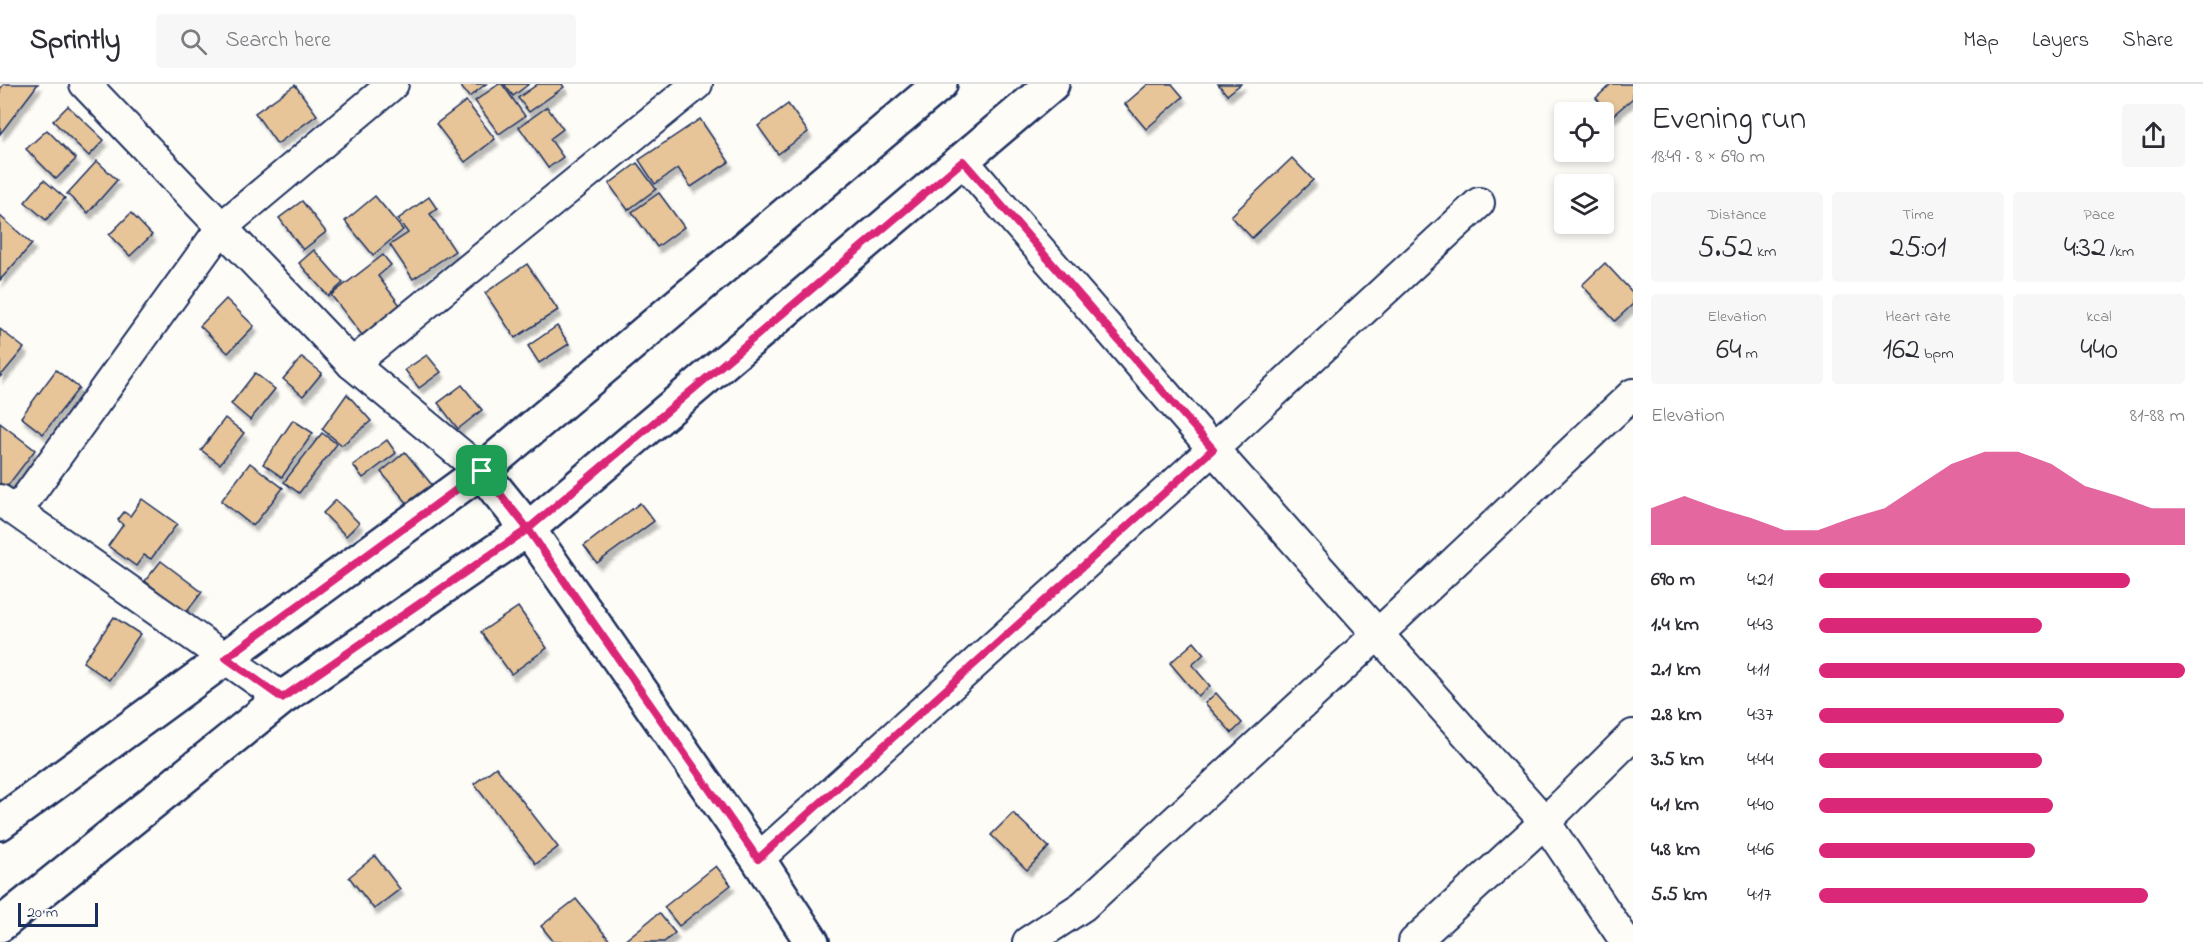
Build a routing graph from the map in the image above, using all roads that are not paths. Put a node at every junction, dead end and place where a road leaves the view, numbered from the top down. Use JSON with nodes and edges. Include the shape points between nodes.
{"nodes":[{"id":1,"x":393,"y":84,"type":"edge"},
{"id":2,"x":697,"y":84,"type":"edge"},
{"id":3,"x":940,"y":84,"type":"edge"},
{"id":4,"x":1052,"y":84,"type":"edge"},
{"id":5,"x":88,"y":85,"type":"edge"},
{"id":6,"x":963,"y":161,"type":"junction"},
{"id":7,"x":1479,"y":203,"type":"dead end"},
{"id":8,"x":222,"y":227,"type":"junction"},
{"id":9,"x":352,"y":364,"type":"junction"},
{"id":10,"x":1633,"y":394,"type":"edge"},
{"id":11,"x":1213,"y":449,"type":"junction"},
{"id":12,"x":482,"y":471,"type":"junction"},
{"id":13,"x":8,"y":506,"type":"edge"},
{"id":14,"x":528,"y":529,"type":"junction"},
{"id":15,"x":1378,"y":634,"type":"junction"},
{"id":16,"x":226,"y":658,"type":"junction"},
{"id":17,"x":282,"y":698,"type":"junction"},
{"id":18,"x":1633,"y":735,"type":"edge"},
{"id":19,"x":1545,"y":822,"type":"junction"},
{"id":20,"x":0,"y":823,"type":"edge"},
{"id":21,"x":758,"y":859,"type":"junction"},
{"id":22,"x":0,"y":925,"type":"edge"},
{"id":23,"x":812,"y":942,"type":"edge"},
{"id":24,"x":1028,"y":942,"type":"edge"},
{"id":25,"x":1414,"y":942,"type":"edge"},
{"id":26,"x":1626,"y":942,"type":"edge"}],
"edges":[{"from":1,"to":8,"type":"street"},
{"from":2,"to":9,"type":"street"},
{"from":3,"to":12,"type":"main road"},
{"from":4,"to":6,"type":"main road"},
{"from":5,"to":8,"type":"street"},
{"from":6,"to":11,"type":"street"},
{"from":6,"to":14,"type":"main road"},
{"from":7,"to":11,"type":"street"},
{"from":8,"to":9,"type":"street"},
{"from":8,"to":13,"type":"street"},
{"from":9,"to":12,"type":"street"},
{"from":10,"to":15,"type":"street"},
{"from":11,"to":15,"type":"street"},
{"from":11,"to":21,"type":"street"},
{"from":12,"to":14,"type":"main road"},
{"from":12,"to":16,"type":"main road"},
{"from":13,"to":16,"type":"street"},
{"from":14,"to":17,"type":"main road"},
{"from":14,"to":21,"type":"main road"},
{"from":15,"to":19,"type":"street"},
{"from":15,"to":24,"type":"street","via":[[1083,906]]},
{"from":16,"to":17,"type":"street"},
{"from":16,"to":20,"type":"main road"},
{"from":17,"to":22,"type":"main road"},
{"from":18,"to":19,"type":"street"},
{"from":19,"to":25,"type":"street"},
{"from":19,"to":26,"type":"street"},
{"from":21,"to":23,"type":"main road"}]}
